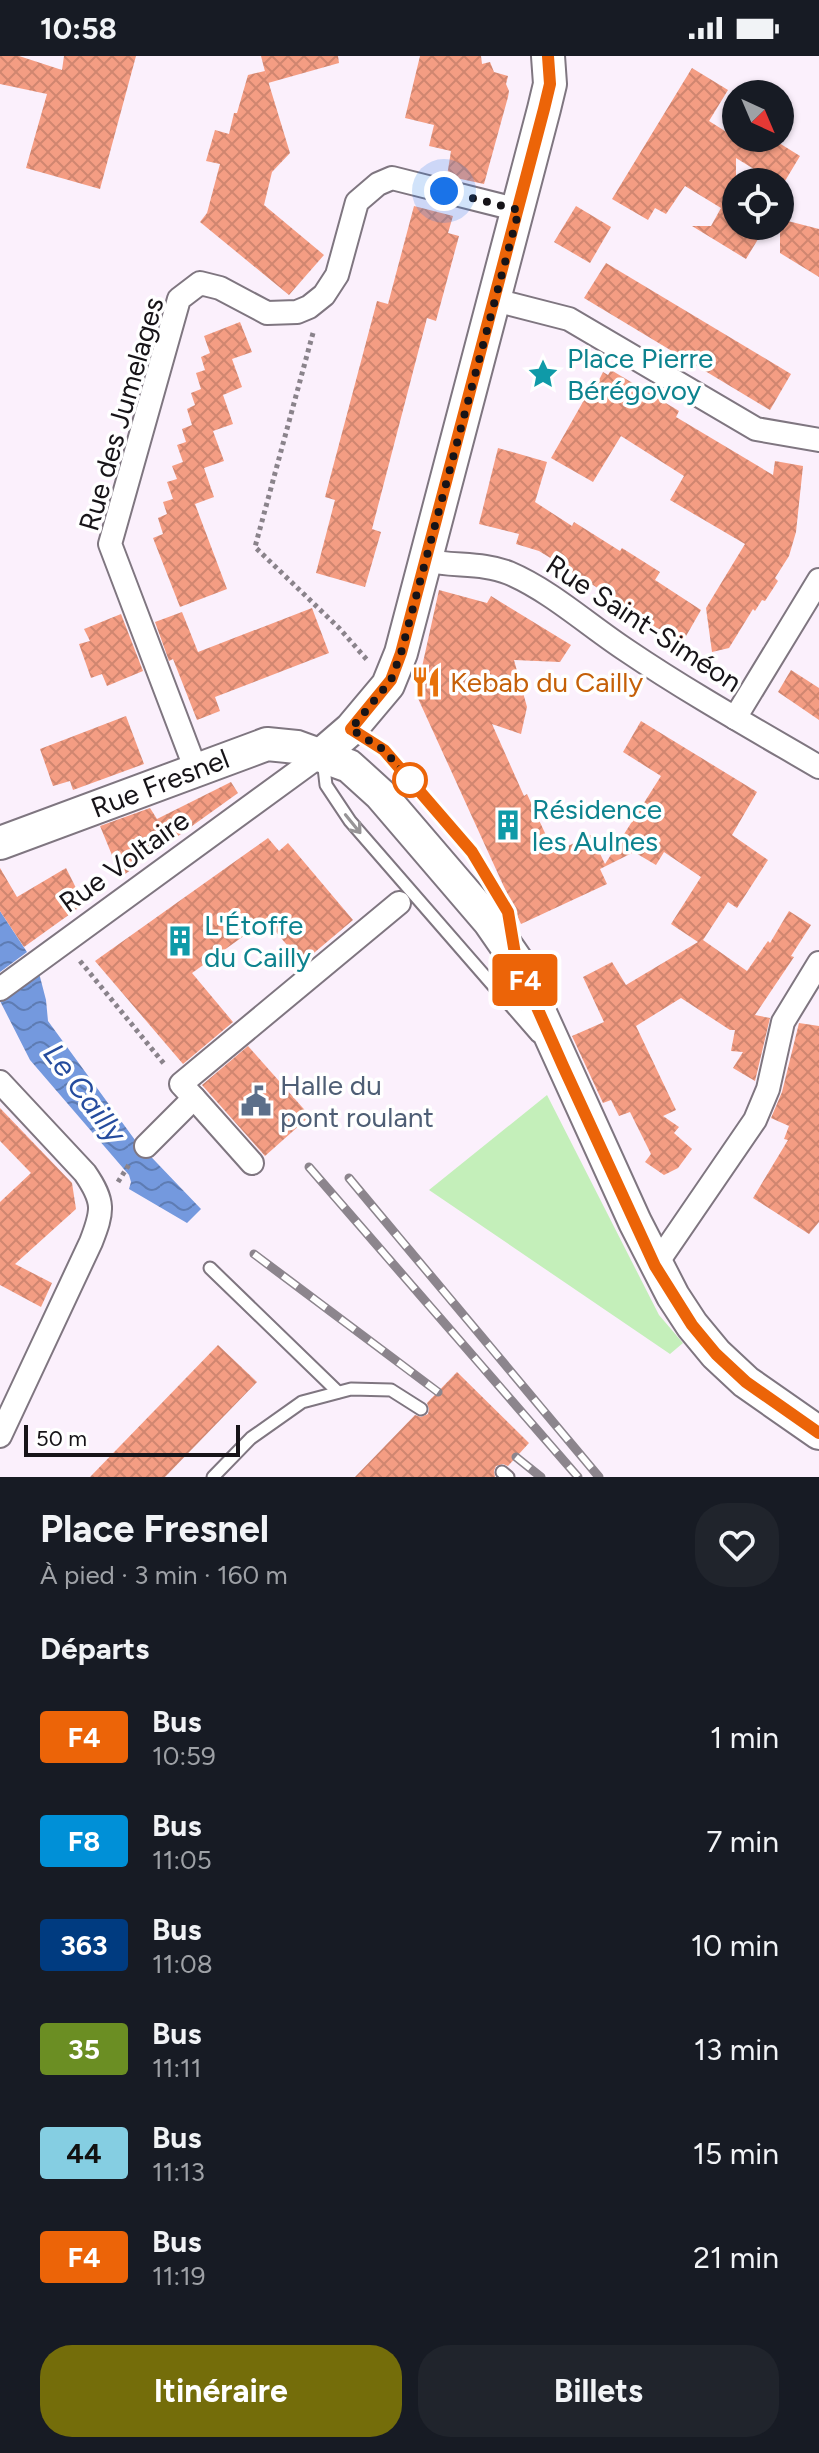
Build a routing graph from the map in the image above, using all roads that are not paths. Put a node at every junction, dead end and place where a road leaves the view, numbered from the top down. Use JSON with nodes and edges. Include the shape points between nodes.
{"nodes":[{"id":1,"x":548,"y":56,"type":"edge"},
{"id":2,"x":519,"y":210,"type":"junction"},
{"id":3,"x":495,"y":300,"type":"junction"},
{"id":4,"x":819,"y":440,"type":"edge"},
{"id":5,"x":425,"y":560,"type":"junction"},
{"id":6,"x":819,"y":580,"type":"edge"},
{"id":7,"x":735,"y":718,"type":"junction"},
{"id":8,"x":351,"y":729,"type":"junction"},
{"id":9,"x":322,"y":754,"type":"junction"},
{"id":10,"x":819,"y":767,"type":"edge"},
{"id":11,"x":196,"y":770,"type":"junction"},
{"id":12,"x":0,"y":843,"type":"edge"},
{"id":13,"x":399,"y":903,"type":"dead end"},
{"id":14,"x":516,"y":960,"type":"junction"},
{"id":15,"x":819,"y":963,"type":"edge"},
{"id":16,"x":0,"y":989,"type":"edge"},
{"id":17,"x":563,"y":1066,"type":"junction"},
{"id":18,"x":0,"y":1082,"type":"edge"},
{"id":19,"x":187,"y":1091,"type":"junction"},
{"id":20,"x":146,"y":1146,"type":"dead end"},
{"id":21,"x":252,"y":1163,"type":"dead end"},
{"id":22,"x":655,"y":1266,"type":"junction"},
{"id":23,"x":210,"y":1268,"type":"dead end"},
{"id":24,"x":338,"y":1392,"type":"junction"},
{"id":25,"x":421,"y":1409,"type":"dead end"},
{"id":26,"x":819,"y":1433,"type":"edge"},
{"id":27,"x":0,"y":1436,"type":"edge"},
{"id":28,"x":213,"y":1477,"type":"edge"}],
"edges":[{"from":1,"to":2,"type":"street","via":[[550,84]]},
{"from":2,"to":3,"type":"street"},
{"from":2,"to":11,"type":"street","name":"Rue des Jumelages","via":[[392,178],[357,202],[337,275],[312,305],[297,312],[267,313],[200,283],[179,299],[110,544]]},
{"from":3,"to":4,"type":"street","via":[[569,319],[756,429]]},
{"from":3,"to":5,"type":"street"},
{"from":5,"to":7,"type":"street","name":"Rue Saint-Siméon","via":[[484,567],[528,583]]},
{"from":5,"to":8,"type":"street","via":[[388,685]]},
{"from":6,"to":7,"type":"street"},
{"from":7,"to":10,"type":"street","name":"Rue Saint-Siméon"},
{"from":8,"to":9,"type":"street"},
{"from":8,"to":14,"type":"lane","via":[[384,750],[472,852],[508,912]]},
{"from":9,"to":11,"type":"street","name":"Rue Fresnel","via":[[267,744]]},
{"from":9,"to":14,"type":"street","name":"Rue Fresnel","via":[[349,766],[381,795]]},
{"from":9,"to":16,"type":"street","name":"Rue Voltaire"},
{"from":9,"to":17,"type":"lane","one_way":true,"via":[[326,785],[350,821]]},
{"from":11,"to":12,"type":"street","name":"Rue Fresnel"},
{"from":13,"to":19,"type":"street"},
{"from":14,"to":17,"type":"street","name":"Rue Fresnel"},
{"from":15,"to":22,"type":"street","via":[[783,1022],[755,1120]]},
{"from":17,"to":22,"type":"street","name":"Rue Fresnel"},
{"from":18,"to":27,"type":"street","via":[[85,1173],[97,1190],[102,1215]]},
{"from":19,"to":20,"type":"street"},
{"from":19,"to":21,"type":"street"},
{"from":22,"to":26,"type":"street","name":"Rue Fresnel","via":[[716,1354],[758,1392]]},
{"from":23,"to":24,"type":"lane"},
{"from":24,"to":25,"type":"lane","via":[[391,1390]]},
{"from":24,"to":28,"type":"lane","via":[[302,1402],[251,1438]]}]}
